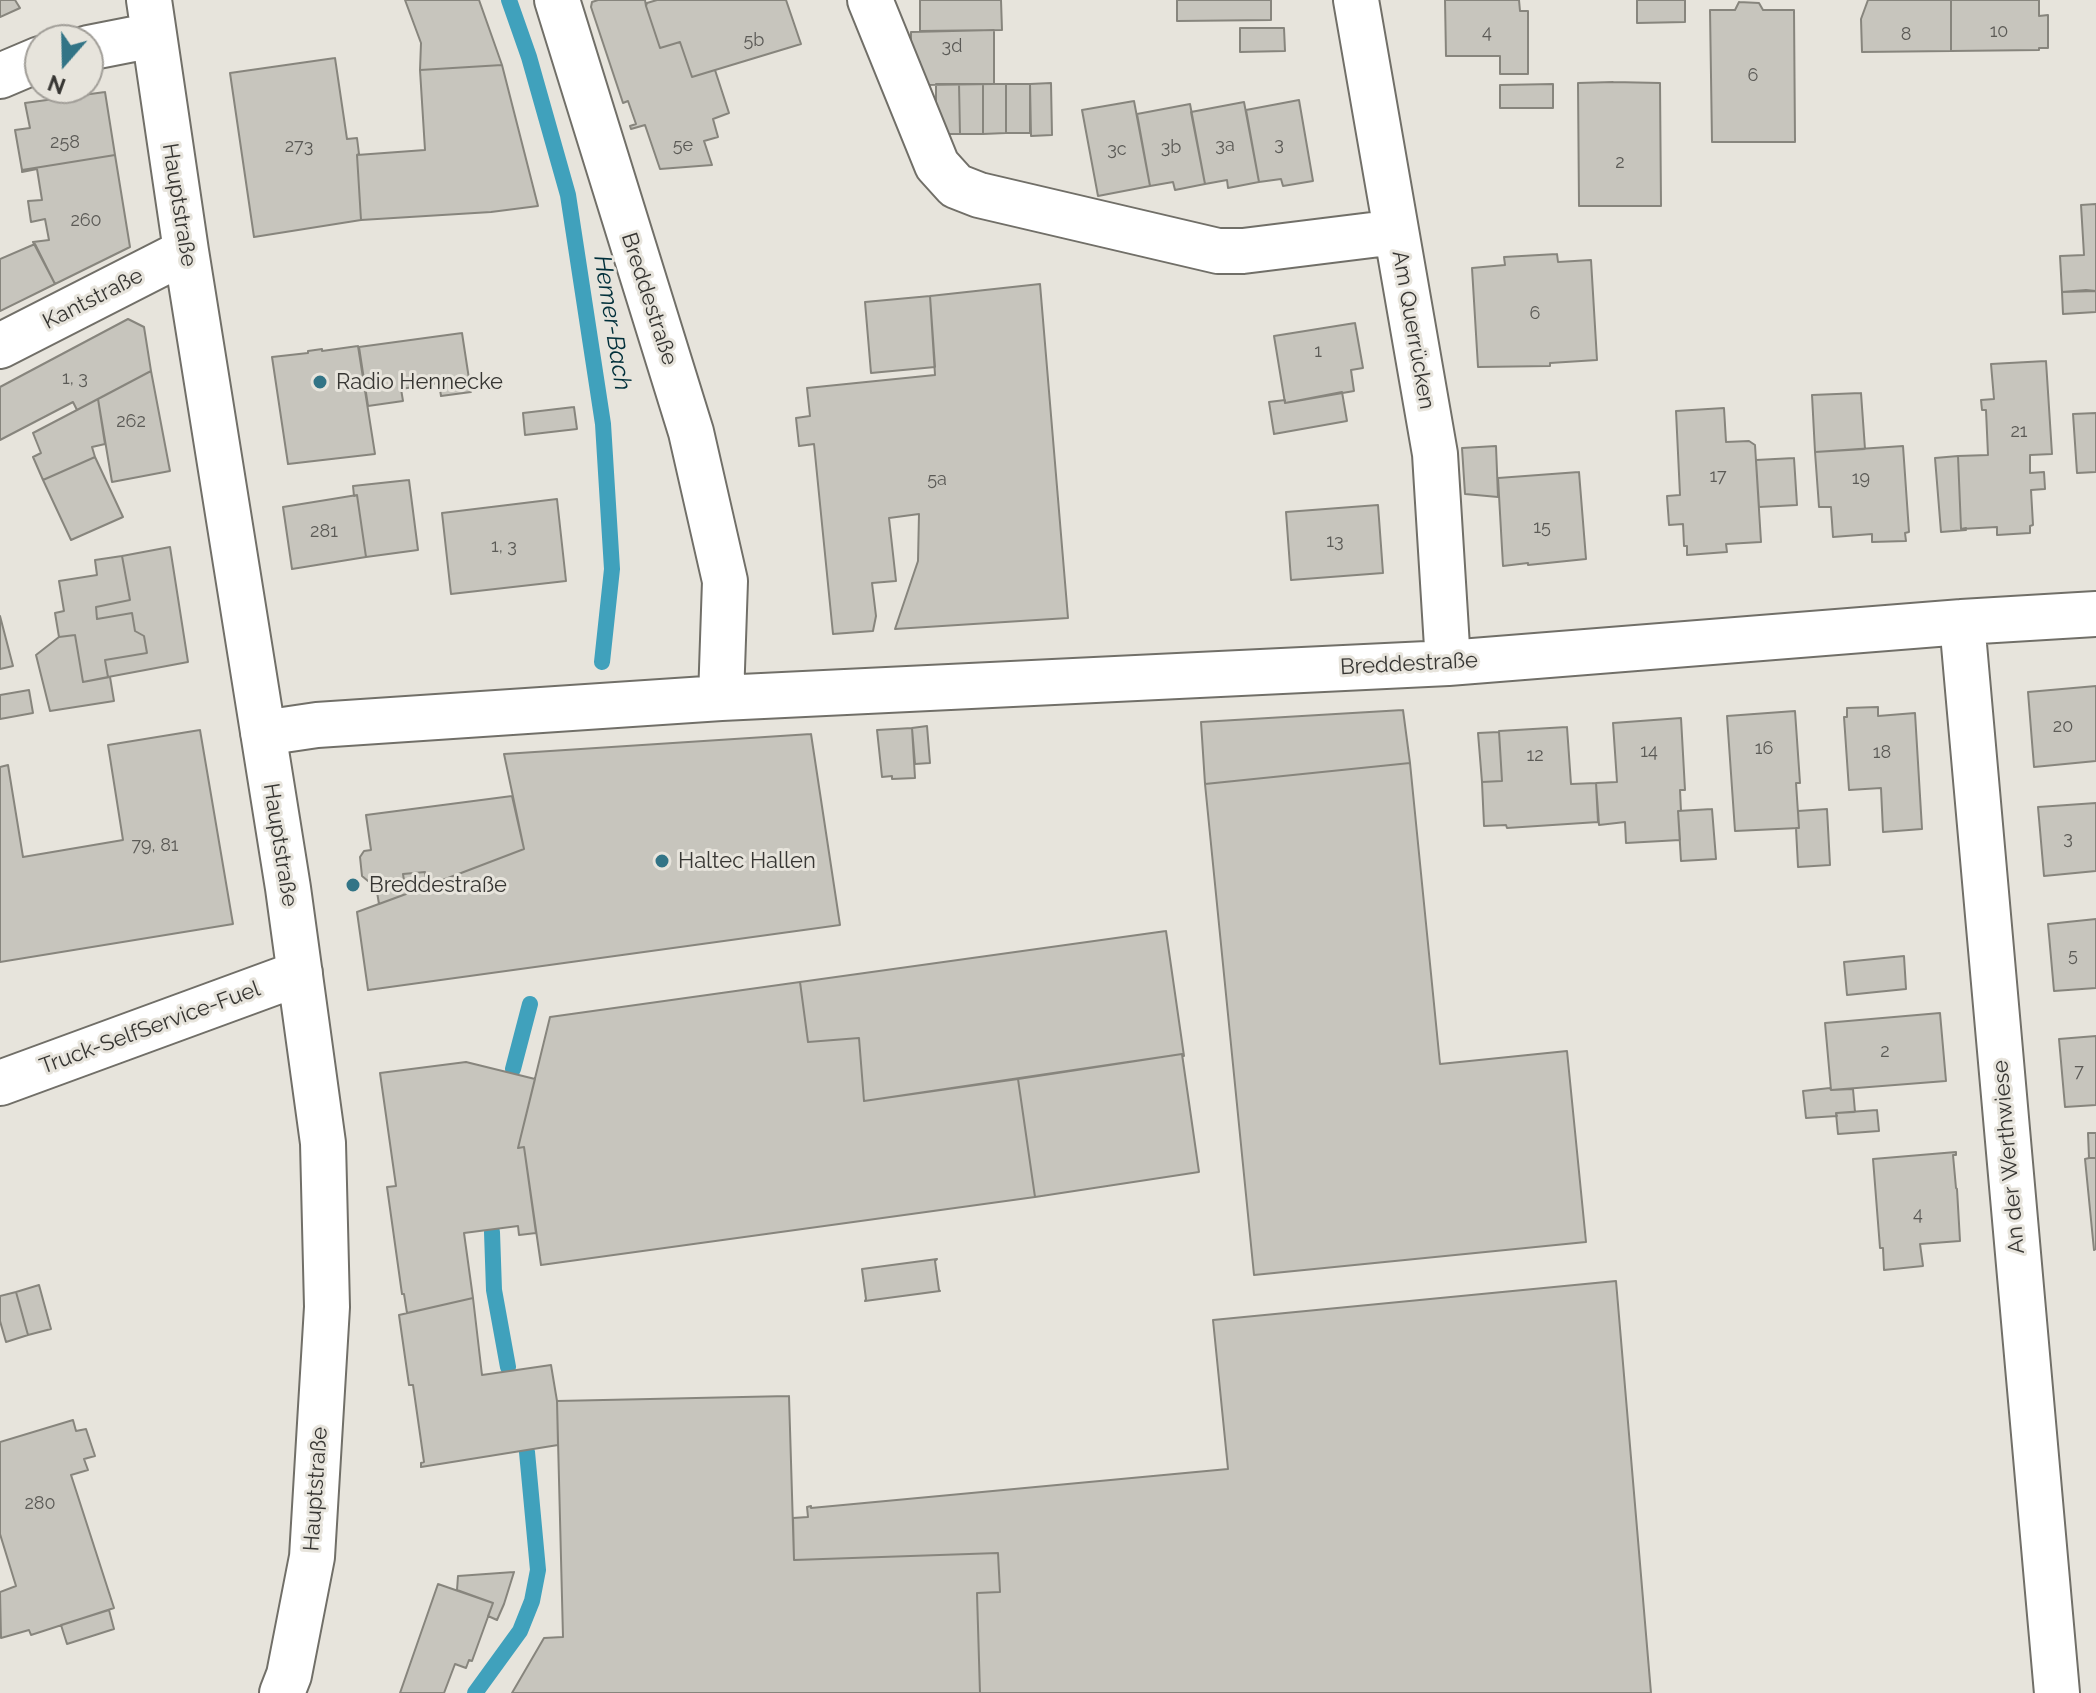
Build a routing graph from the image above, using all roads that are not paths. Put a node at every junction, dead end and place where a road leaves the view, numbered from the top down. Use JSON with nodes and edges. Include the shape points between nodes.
{"nodes":[{"id":1,"x":557,"y":0,"type":"edge"},
{"id":2,"x":870,"y":0,"type":"edge"},
{"id":3,"x":1356,"y":0,"type":"edge"},
{"id":4,"x":152,"y":17,"type":"edge"},
{"id":5,"x":104,"y":40,"type":"edge"},
{"id":6,"x":24,"y":66,"type":"edge"},
{"id":7,"x":0,"y":76,"type":"edge"},
{"id":8,"x":1396,"y":232,"type":"junction"},
{"id":9,"x":186,"y":251,"type":"junction"},
{"id":10,"x":0,"y":346,"type":"edge"},
{"id":11,"x":2096,"y":614,"type":"edge"},
{"id":12,"x":1962,"y":622,"type":"junction"},
{"id":13,"x":1448,"y":663,"type":"junction"},
{"id":14,"x":721,"y":698,"type":"junction"},
{"id":15,"x":263,"y":733,"type":"junction"},
{"id":16,"x":300,"y":973,"type":"junction"},
{"id":17,"x":0,"y":1083,"type":"edge"},
{"id":18,"x":282,"y":1693,"type":"edge"},
{"id":19,"x":2057,"y":1693,"type":"edge"}],
"edges":[{"from":1,"to":14,"type":"street","name":"Breddestraße","via":[[691,432],[725,581]]},
{"from":2,"to":8,"type":"street","via":[[937,165],[956,186],[1218,251]]},
{"from":3,"to":8,"type":"street","name":"Am Querrücken"},
{"from":4,"to":5,"type":"street"},
{"from":4,"to":9,"type":"street","name":"Hauptstraße"},
{"from":6,"to":7,"type":"street"},
{"from":8,"to":13,"type":"street","name":"Am Querrücken","via":[[1435,454]]},
{"from":9,"to":10,"type":"street","name":"Kantstraße"},
{"from":9,"to":15,"type":"street","name":"Hauptstraße"},
{"from":11,"to":12,"type":"street","name":"Breddestraße"},
{"from":12,"to":13,"type":"street","name":"Breddestraße"},
{"from":12,"to":19,"type":"street","name":"An der Werthwiese"},
{"from":13,"to":14,"type":"street","name":"Breddestraße"},
{"from":14,"to":15,"type":"street","name":"Breddestraße"},
{"from":15,"to":16,"type":"street","name":"Hauptstraße"},
{"from":16,"to":17,"type":"street","name":"Truck-SelfService-Fuel"},
{"from":16,"to":18,"type":"street","name":"Hauptstraße","via":[[323,1143],[327,1307],[312,1557]]}]}
